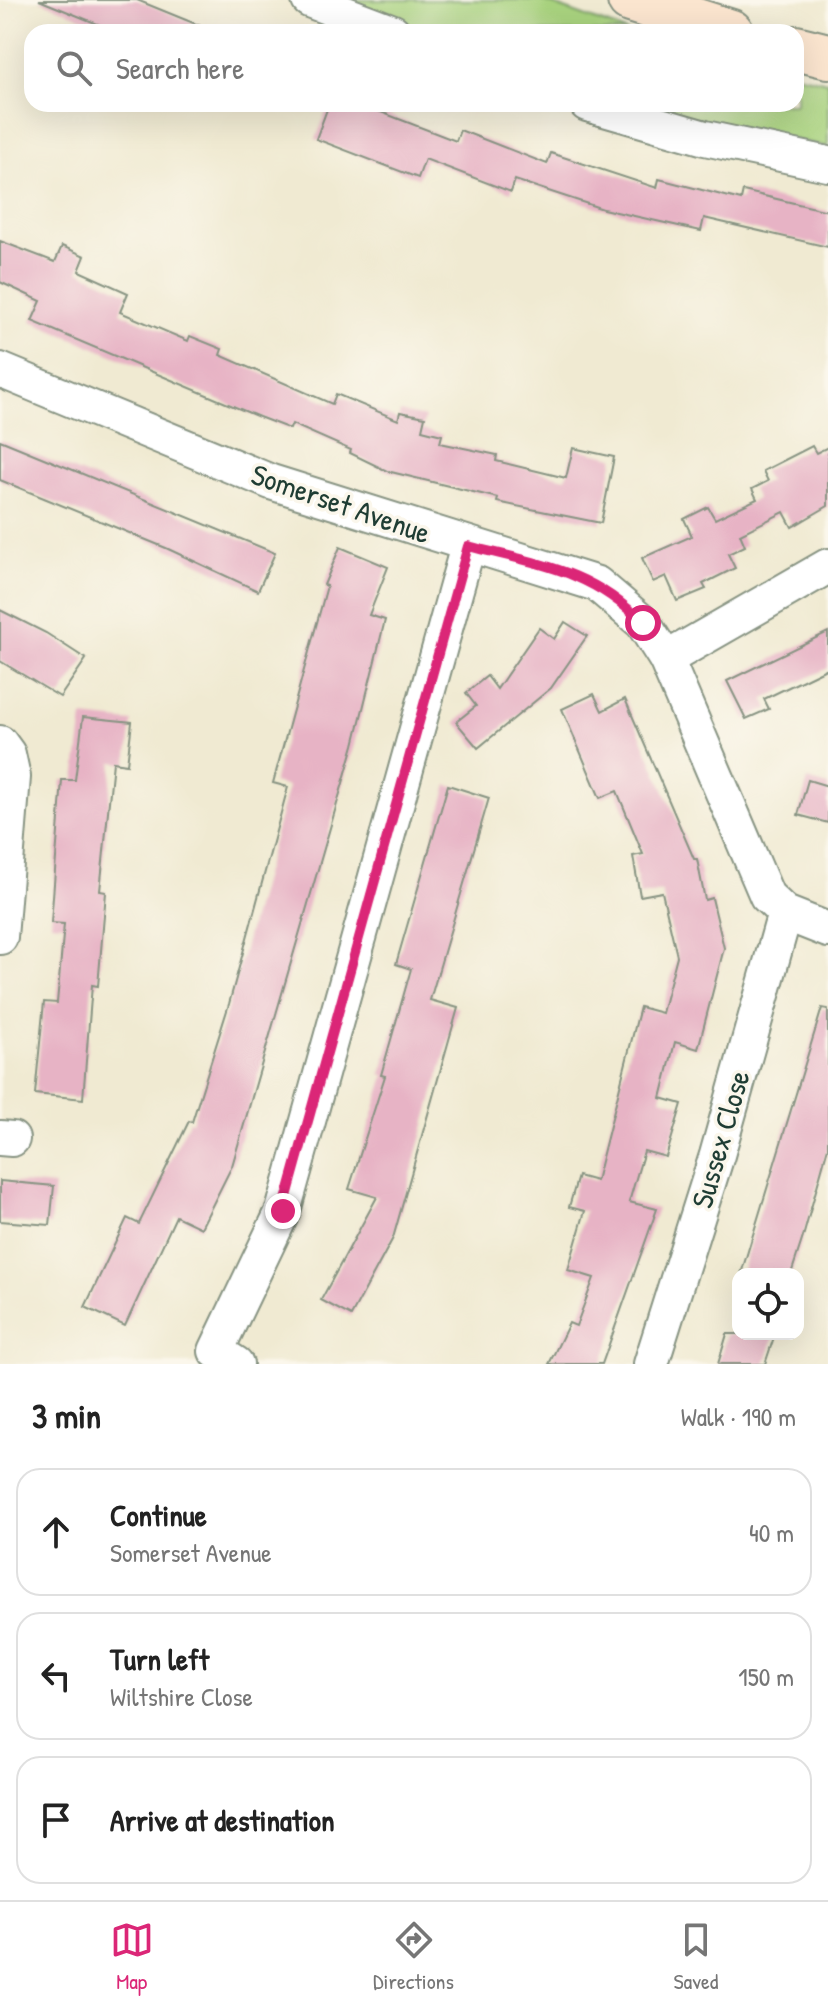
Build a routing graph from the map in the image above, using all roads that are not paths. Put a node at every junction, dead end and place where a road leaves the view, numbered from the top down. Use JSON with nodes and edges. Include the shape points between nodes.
{"nodes":[{"id":1,"x":309,"y":0,"type":"edge"},
{"id":2,"x":630,"y":0,"type":"edge"},
{"id":3,"x":372,"y":24,"type":"edge"},
{"id":4,"x":706,"y":24,"type":"edge"},
{"id":5,"x":804,"y":50,"type":"edge"},
{"id":6,"x":828,"y":56,"type":"edge"},
{"id":7,"x":615,"y":112,"type":"edge"},
{"id":8,"x":828,"y":164,"type":"edge"},
{"id":9,"x":0,"y":370,"type":"edge"},
{"id":10,"x":468,"y":546,"type":"junction"},
{"id":11,"x":828,"y":566,"type":"edge"},
{"id":12,"x":666,"y":659,"type":"junction"},
{"id":13,"x":0,"y":743,"type":"edge"},
{"id":14,"x":785,"y":913,"type":"junction"},
{"id":15,"x":828,"y":930,"type":"edge"},
{"id":16,"x":0,"y":937,"type":"edge"},
{"id":17,"x":214,"y":1350,"type":"edge"},
{"id":18,"x":651,"y":1364,"type":"edge"}],
"edges":[{"from":1,"to":3,"type":"street"},
{"from":2,"to":4,"type":"main road"},
{"from":5,"to":6,"type":"main road"},
{"from":7,"to":8,"type":"street"},
{"from":9,"to":10,"type":"street","name":"Somerset Avenue","via":[[271,482]]},
{"from":10,"to":12,"type":"street","name":"Somerset Avenue","via":[[597,584],[643,623]]},
{"from":10,"to":17,"type":"street","via":[[283,1211]]},
{"from":11,"to":12,"type":"street"},
{"from":12,"to":14,"type":"street","name":"Somerset Avenue","via":[[761,887]]},
{"from":13,"to":16,"type":"street","via":[[13,777]]},
{"from":14,"to":15,"type":"street","name":"Somerset Avenue"},
{"from":14,"to":18,"type":"street","name":"Sussex Close"}]}
